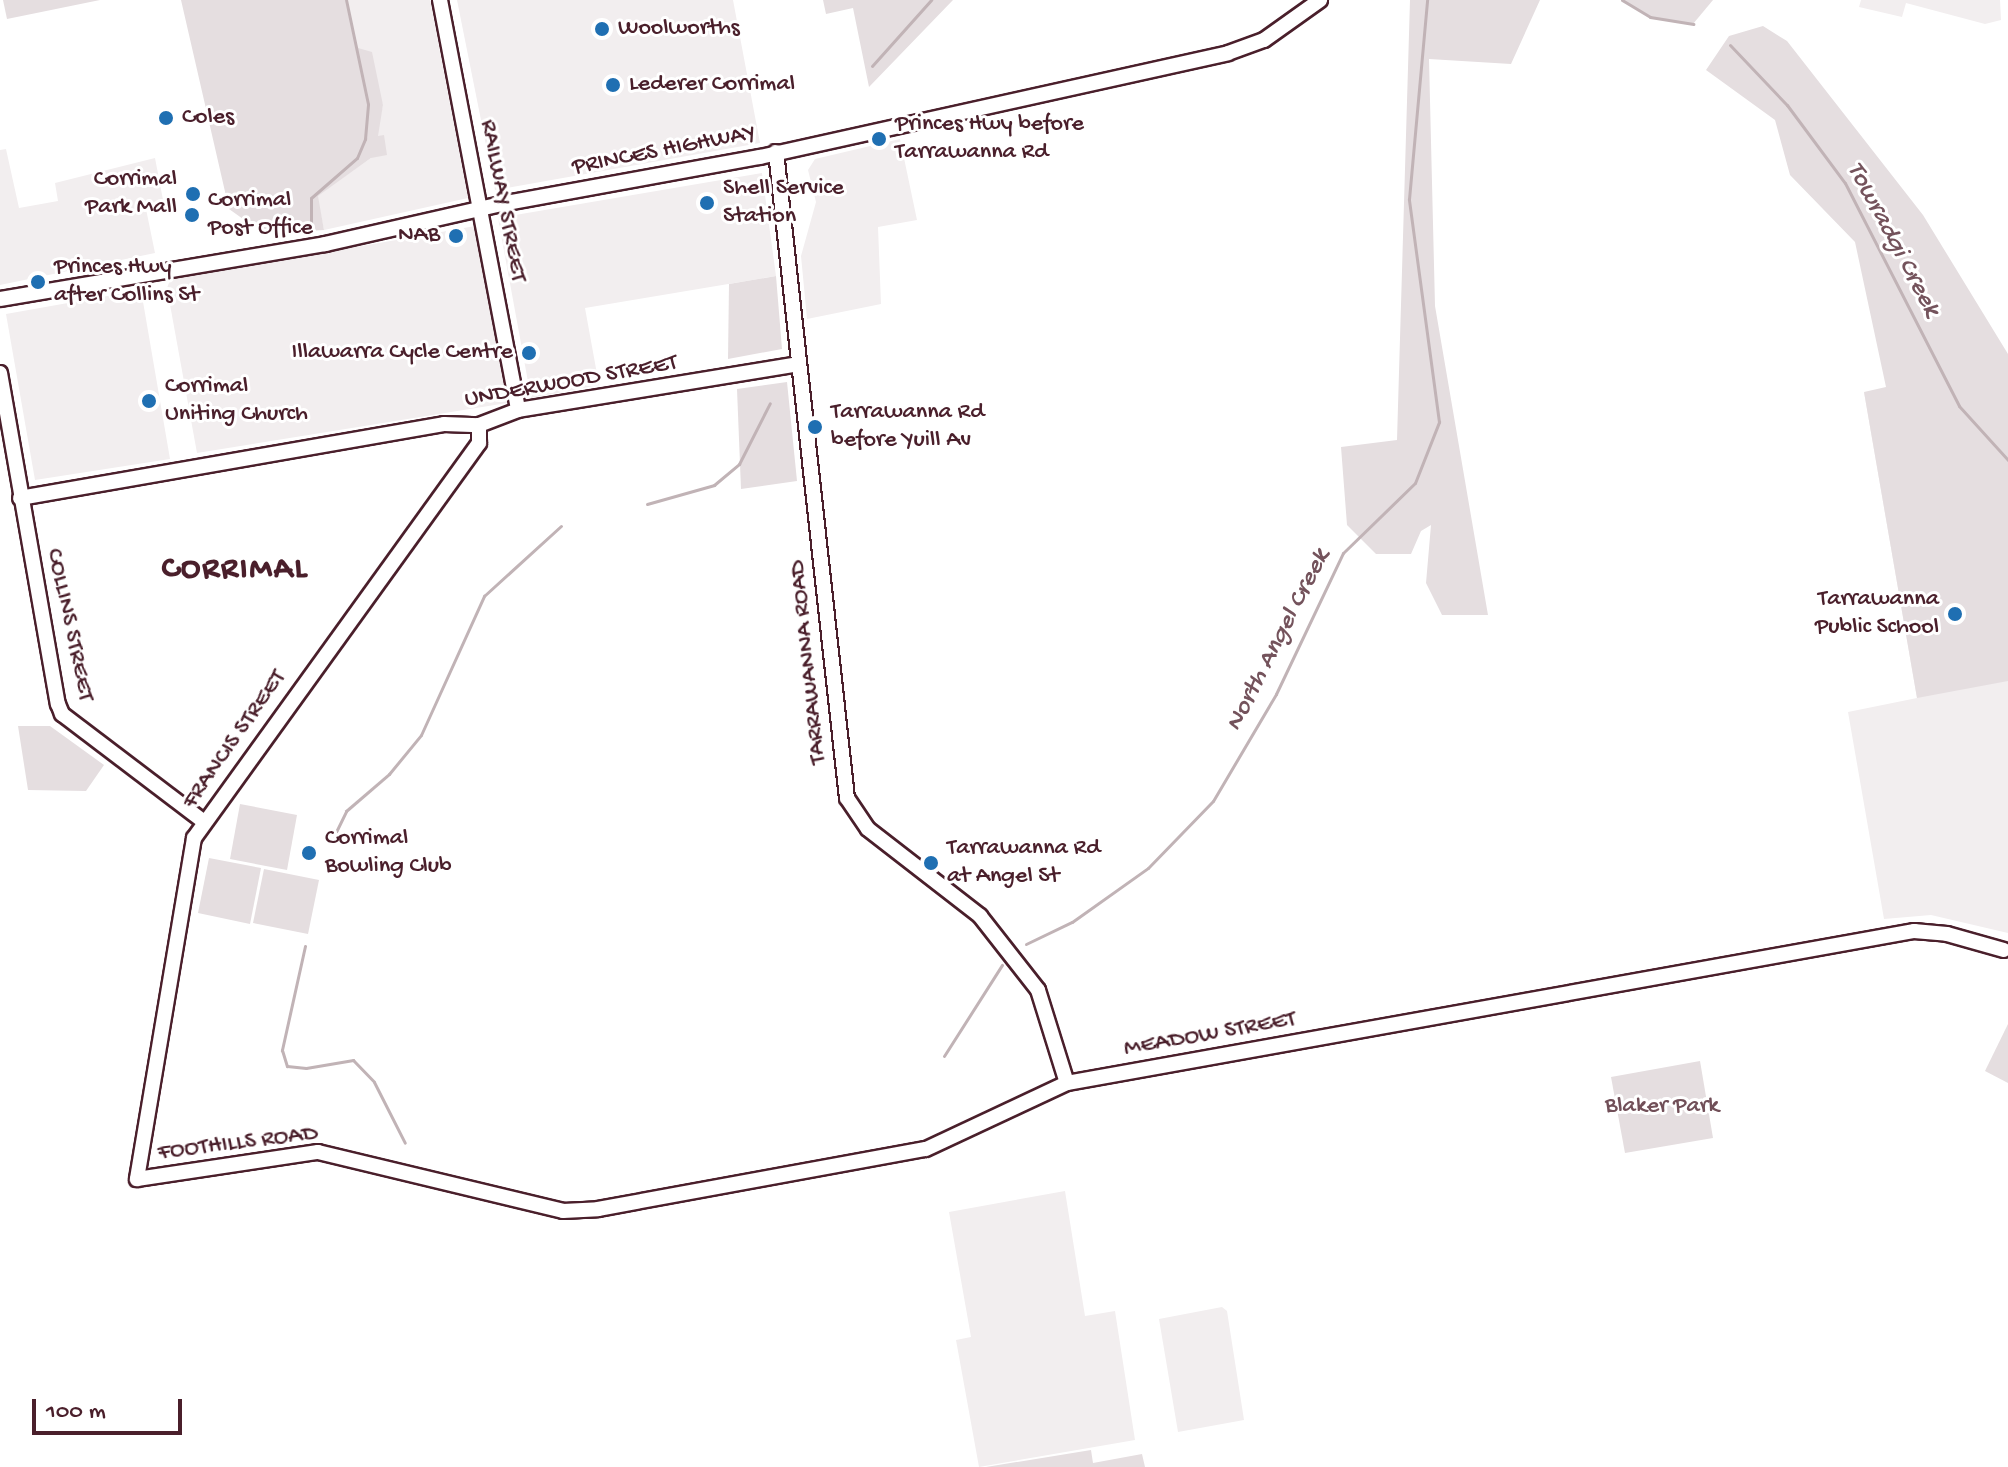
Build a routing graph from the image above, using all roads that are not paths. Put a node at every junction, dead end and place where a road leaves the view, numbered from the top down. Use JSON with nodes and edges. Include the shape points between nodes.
{"nodes":[{"id":1,"x":440,"y":0,"type":"edge"},
{"id":2,"x":1320,"y":0,"type":"edge"},
{"id":3,"x":776,"y":152,"type":"junction"},
{"id":4,"x":482,"y":208,"type":"junction"},
{"id":5,"x":0,"y":299,"type":"edge"},
{"id":6,"x":798,"y":364,"type":"junction"},
{"id":7,"x":0,"y":373,"type":"edge"},
{"id":8,"x":518,"y":410,"type":"junction"},
{"id":9,"x":479,"y":425,"type":"junction"},
{"id":10,"x":20,"y":498,"type":"junction"},
{"id":11,"x":203,"y":821,"type":"junction"},
{"id":12,"x":2007,"y":953,"type":"edge"},
{"id":13,"x":1067,"y":1083,"type":"junction"},
{"id":14,"x":137,"y":1179,"type":"joint"},
{"id":15,"x":437,"y":1180,"type":"joint"}],
"edges":[{"from":1,"to":4,"type":"main road","name":"RAILWAY STREET"},
{"from":2,"to":3,"type":"main road","name":"PRINCES HIGHWAY","via":[[1246,48]]},
{"from":3,"to":4,"type":"main road","name":"PRINCES HIGHWAY"},
{"from":3,"to":6,"type":"main road","name":"TARRAWANNA ROAD"},
{"from":4,"to":5,"type":"main road","name":"PRINCES HIGHWAY","via":[[325,244]]},
{"from":4,"to":8,"type":"main road","name":"RAILWAY STREET"},
{"from":6,"to":8,"type":"main road","name":"UNDERWOOD STREET"},
{"from":6,"to":13,"type":"main road","name":"TARRAWANNA ROAD","via":[[847,798],[868,829],[980,916],[1038,990]]},
{"from":7,"to":10,"type":"main road","name":"COLLINS STREET"},
{"from":8,"to":9,"type":"main road","name":"UNDERWOOD STREET"},
{"from":9,"to":10,"type":"main road","name":"UNDERWOOD STREET","via":[[444,424]]},
{"from":9,"to":11,"type":"main road","name":"FRANCIS STREET","via":[[479,443]]},
{"from":10,"to":11,"type":"main road","name":"COLLINS STREET","via":[[62,714]]},
{"from":11,"to":14,"type":"main road","name":"FRANCIS STREET","via":[[194,838]]},
{"from":12,"to":13,"type":"main road","name":"MEADOW STREET","via":[[1947,934],[1914,931]]},
{"from":13,"to":15,"type":"main road","name":"MEADOW STREET","via":[[926,1149],[598,1209],[563,1211]]},
{"from":14,"to":15,"type":"main road","name":"FOOTHILLS ROAD","via":[[318,1152]]}]}
